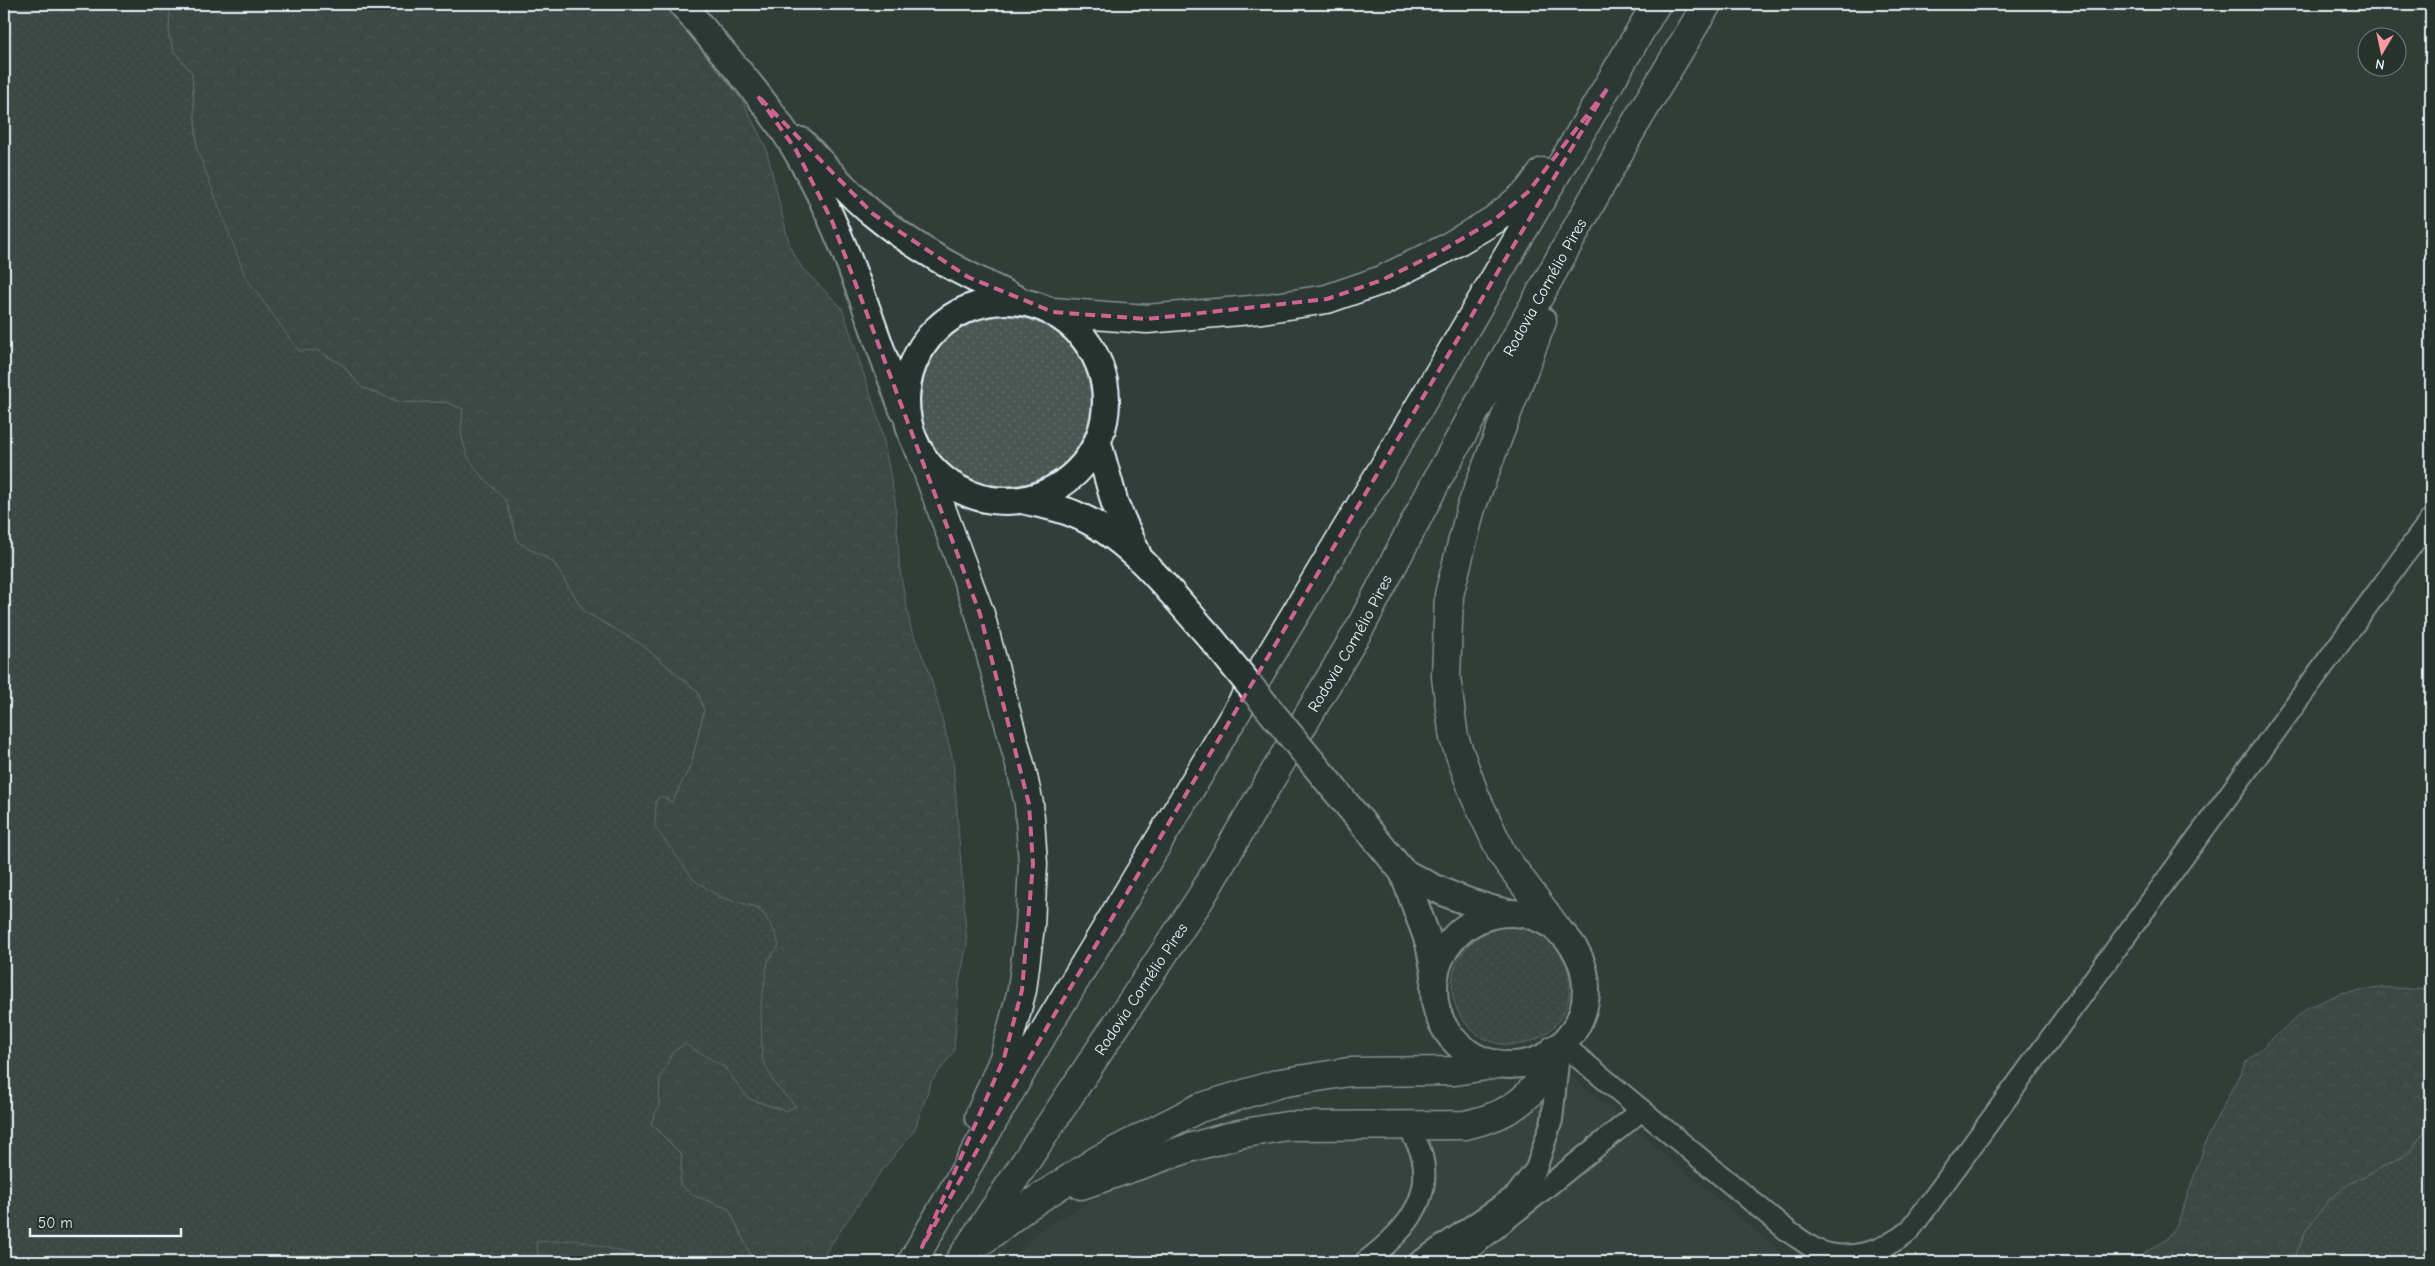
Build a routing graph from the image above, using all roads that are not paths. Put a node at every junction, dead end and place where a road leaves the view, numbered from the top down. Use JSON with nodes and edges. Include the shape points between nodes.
{"nodes":[{"id":1,"x":682,"y":4,"type":"edge"},
{"id":2,"x":1656,"y":4,"type":"edge"},
{"id":3,"x":1706,"y":4,"type":"edge"},
{"id":4,"x":1607,"y":89,"type":"junction"},
{"id":5,"x":757,"y":95,"type":"junction"},
{"id":6,"x":1579,"y":224,"type":"junction"},
{"id":7,"x":1024,"y":302,"type":"junction"},
{"id":8,"x":1053,"y":312,"type":"junction"},
{"id":9,"x":910,"y":430,"type":"junction"},
{"id":10,"x":1098,"y":443,"type":"junction"},
{"id":11,"x":922,"y":456,"type":"junction"},
{"id":12,"x":1022,"y":500,"type":"junction"},
{"id":13,"x":2431,"y":519,"type":"edge"},
{"id":14,"x":1141,"y":561,"type":"junction"},
{"id":15,"x":1403,"y":872,"type":"junction"},
{"id":16,"x":1508,"y":912,"type":"junction"},
{"id":17,"x":1558,"y":930,"type":"junction"},
{"id":18,"x":1435,"y":974,"type":"junction"},
{"id":19,"x":1559,"y":1046,"type":"junction"},
{"id":20,"x":1498,"y":1064,"type":"junction"},
{"id":21,"x":1642,"y":1110,"type":"junction"},
{"id":22,"x":1407,"y":1125,"type":"junction"},
{"id":23,"x":1519,"y":1201,"type":"junction"},
{"id":24,"x":1026,"y":1207,"type":"junction"},
{"id":25,"x":917,"y":1255,"type":"edge"},
{"id":26,"x":961,"y":1262,"type":"edge"},
{"id":27,"x":1365,"y":1262,"type":"edge"},
{"id":28,"x":1419,"y":1262,"type":"edge"},
{"id":29,"x":1454,"y":1262,"type":"edge"}],
"edges":[{"from":1,"to":5,"type":"main road"},
{"from":2,"to":4,"type":"highway"},
{"from":3,"to":6,"type":"highway","name":"Rodovia Cornélio Pires"},
{"from":4,"to":8,"type":"highway","via":[[1528,192],[1494,220],[1382,280],[1327,298],[1262,309],[1146,319]]},
{"from":4,"to":25,"type":"highway","via":[[1050,1022]]},
{"from":5,"to":7,"type":"main road","via":[[873,214],[968,277]]},
{"from":5,"to":9,"type":"main road","via":[[796,150],[832,221]]},
{"from":6,"to":17,"type":"highway","via":[[1471,508],[1449,594],[1446,677],[1454,738],[1475,796],[1502,854]]},
{"from":6,"to":26,"type":"highway","name":"Rodovia Cornélio Pires","via":[[1438,478],[1361,626],[1200,899]]},
{"from":7,"to":8,"type":"main road"},
{"from":7,"to":9,"type":"main road","via":[[990,302],[958,313],[931,334],[913,363],[906,396]]},
{"from":8,"to":10,"type":"main road","via":[[1078,330],[1096,354],[1106,383],[1106,414]]},
{"from":9,"to":11,"type":"main road"},
{"from":10,"to":12,"type":"main road","via":[[1080,470],[1053,489]]},
{"from":10,"to":14,"type":"main road","via":[[1115,504]]},
{"from":11,"to":12,"type":"main road","via":[[941,477],[966,492],[994,500]]},
{"from":11,"to":25,"type":"highway","via":[[980,614],[1029,804],[1033,864],[1022,990],[1004,1058]]},
{"from":12,"to":14,"type":"main road","via":[[1083,518],[1100,527]]},
{"from":13,"to":21,"type":"street","via":[[1910,1230],[1899,1240],[1873,1252],[1858,1254],[1844,1255],[1816,1249],[1789,1232]]},
{"from":14,"to":15,"type":"main road","bridge":true,"via":[[1211,638]]},
{"from":15,"to":16,"type":"main road","via":[[1439,892],[1473,905]]},
{"from":15,"to":18,"type":"main road","via":[[1430,943]]},
{"from":16,"to":17,"type":"main road","via":[[1543,920]]},
{"from":16,"to":18,"type":"main road","via":[[1483,917],[1461,930],[1444,950]]},
{"from":17,"to":19,"type":"main road","via":[[1576,950],[1585,974],[1586,1001],[1577,1026]]},
{"from":18,"to":20,"type":"main road","via":[[1434,998],[1441,1022],[1455,1042],[1475,1056]]},
{"from":19,"to":20,"type":"main road","via":[[1542,1058],[1520,1064]]},
{"from":19,"to":21,"type":"street"},
{"from":19,"to":22,"type":"highway","via":[[1547,1073],[1524,1099],[1499,1115],[1465,1125]]},
{"from":19,"to":23,"type":"street","via":[[1552,1120],[1536,1169]]},
{"from":20,"to":24,"type":"highway","via":[[1455,1071],[1349,1072],[1280,1082],[1199,1108],[1098,1160]]},
{"from":21,"to":23,"type":"street"},
{"from":22,"to":24,"type":"highway","via":[[1287,1126],[1239,1134],[1142,1163]]},
{"from":22,"to":27,"type":"street","via":[[1422,1155],[1426,1180],[1418,1206],[1405,1227]]},
{"from":23,"to":28,"type":"street"},
{"from":23,"to":29,"type":"street"},
{"from":24,"to":26,"type":"highway"}]}
